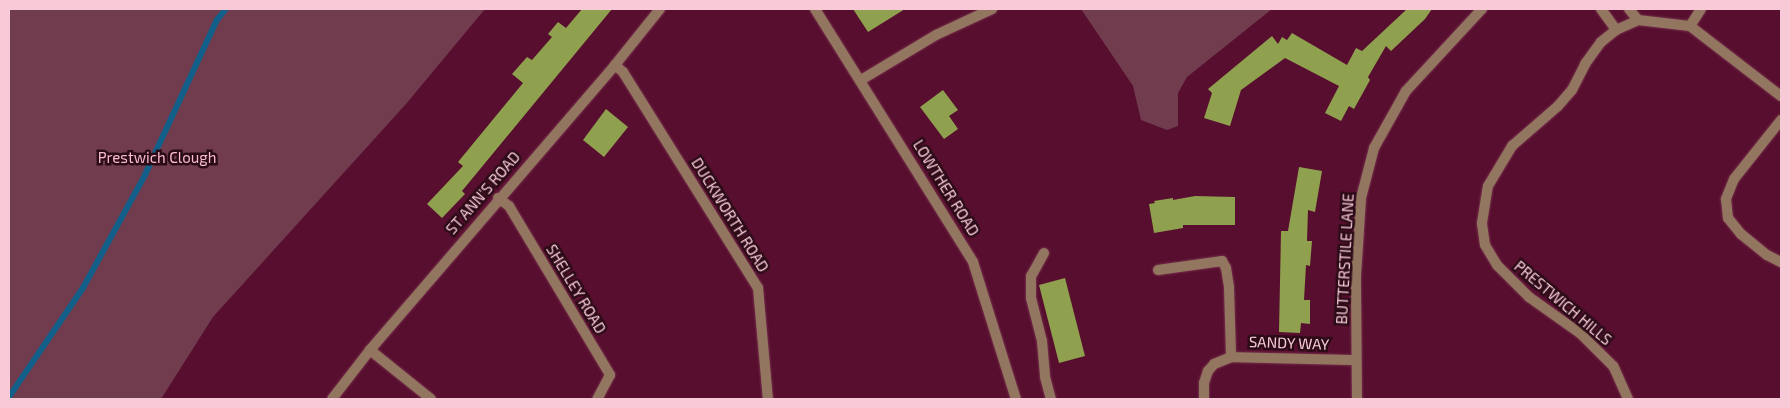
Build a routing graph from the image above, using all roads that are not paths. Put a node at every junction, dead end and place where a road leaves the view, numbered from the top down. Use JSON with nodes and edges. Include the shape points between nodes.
{"nodes":[{"id":1,"x":660,"y":9,"type":"edge"},
{"id":2,"x":815,"y":9,"type":"edge"},
{"id":3,"x":992,"y":9,"type":"edge"},
{"id":4,"x":1482,"y":9,"type":"edge"},
{"id":5,"x":1601,"y":9,"type":"edge"},
{"id":6,"x":1629,"y":9,"type":"edge"},
{"id":7,"x":1701,"y":9,"type":"edge"},
{"id":8,"x":1638,"y":20,"type":"junction"},
{"id":9,"x":1690,"y":26,"type":"junction"},
{"id":10,"x":1616,"y":30,"type":"junction"},
{"id":11,"x":615,"y":65,"type":"junction"},
{"id":12,"x":862,"y":80,"type":"junction"},
{"id":13,"x":1781,"y":96,"type":"edge"},
{"id":14,"x":1781,"y":120,"type":"edge"},
{"id":15,"x":498,"y":198,"type":"junction"},
{"id":16,"x":1044,"y":253,"type":"dead end"},
{"id":17,"x":1781,"y":262,"type":"edge"},
{"id":18,"x":1158,"y":270,"type":"dead end"},
{"id":19,"x":370,"y":350,"type":"junction"},
{"id":20,"x":1231,"y":356,"type":"junction"},
{"id":21,"x":1356,"y":360,"type":"junction"},
{"id":22,"x":332,"y":399,"type":"edge"},
{"id":23,"x":431,"y":399,"type":"edge"},
{"id":24,"x":597,"y":399,"type":"edge"},
{"id":25,"x":768,"y":399,"type":"edge"},
{"id":26,"x":1016,"y":399,"type":"edge"},
{"id":27,"x":1051,"y":399,"type":"edge"},
{"id":28,"x":1204,"y":399,"type":"edge"},
{"id":29,"x":1357,"y":399,"type":"edge"},
{"id":30,"x":1628,"y":399,"type":"edge"}],
"edges":[{"from":1,"to":11,"type":"street","name":"ST ANN'S ROAD"},
{"from":2,"to":12,"type":"street","name":"LOWTHER ROAD"},
{"from":3,"to":12,"type":"street","via":[[936,35]]},
{"from":4,"to":21,"type":"street","name":"BUTTERSTILE LANE","via":[[1406,91],[1374,148],[1361,198],[1356,276]]},
{"from":5,"to":10,"type":"street"},
{"from":6,"to":8,"type":"street"},
{"from":7,"to":9,"type":"street"},
{"from":8,"to":9,"type":"street"},
{"from":8,"to":10,"type":"street","name":"PRESTWICH HILLS"},
{"from":9,"to":13,"type":"street"},
{"from":10,"to":30,"type":"street","name":"PRESTWICH HILLS","via":[[1601,42],[1572,90],[1558,106],[1512,146],[1488,186],[1482,224],[1485,245],[1496,265],[1529,297],[1581,334],[1613,366]]},
{"from":11,"to":15,"type":"street","name":"ST ANN'S ROAD"},
{"from":11,"to":25,"type":"street","name":"DUCKWORTH ROAD","via":[[623,72],[758,288]]},
{"from":12,"to":26,"type":"street","name":"LOWTHER ROAD","via":[[974,262]]},
{"from":14,"to":17,"type":"street","via":[[1734,179],[1726,199],[1728,218],[1741,234]]},
{"from":15,"to":19,"type":"street","name":"ST ANN'S ROAD"},
{"from":15,"to":24,"type":"street","name":"SHELLEY ROAD","via":[[508,206],[610,375]]},
{"from":16,"to":27,"type":"street","via":[[1031,276],[1031,298]]},
{"from":18,"to":20,"type":"street","name":"SANDY WAY","via":[[1222,261],[1229,288]]},
{"from":19,"to":22,"type":"street","name":"ST ANN'S ROAD"},
{"from":19,"to":23,"type":"street"},
{"from":20,"to":21,"type":"street","name":"SANDY WAY"},
{"from":20,"to":28,"type":"street","via":[[1214,364],[1208,371]]},
{"from":21,"to":29,"type":"street","name":"BUTTERSTILE LANE"}]}
